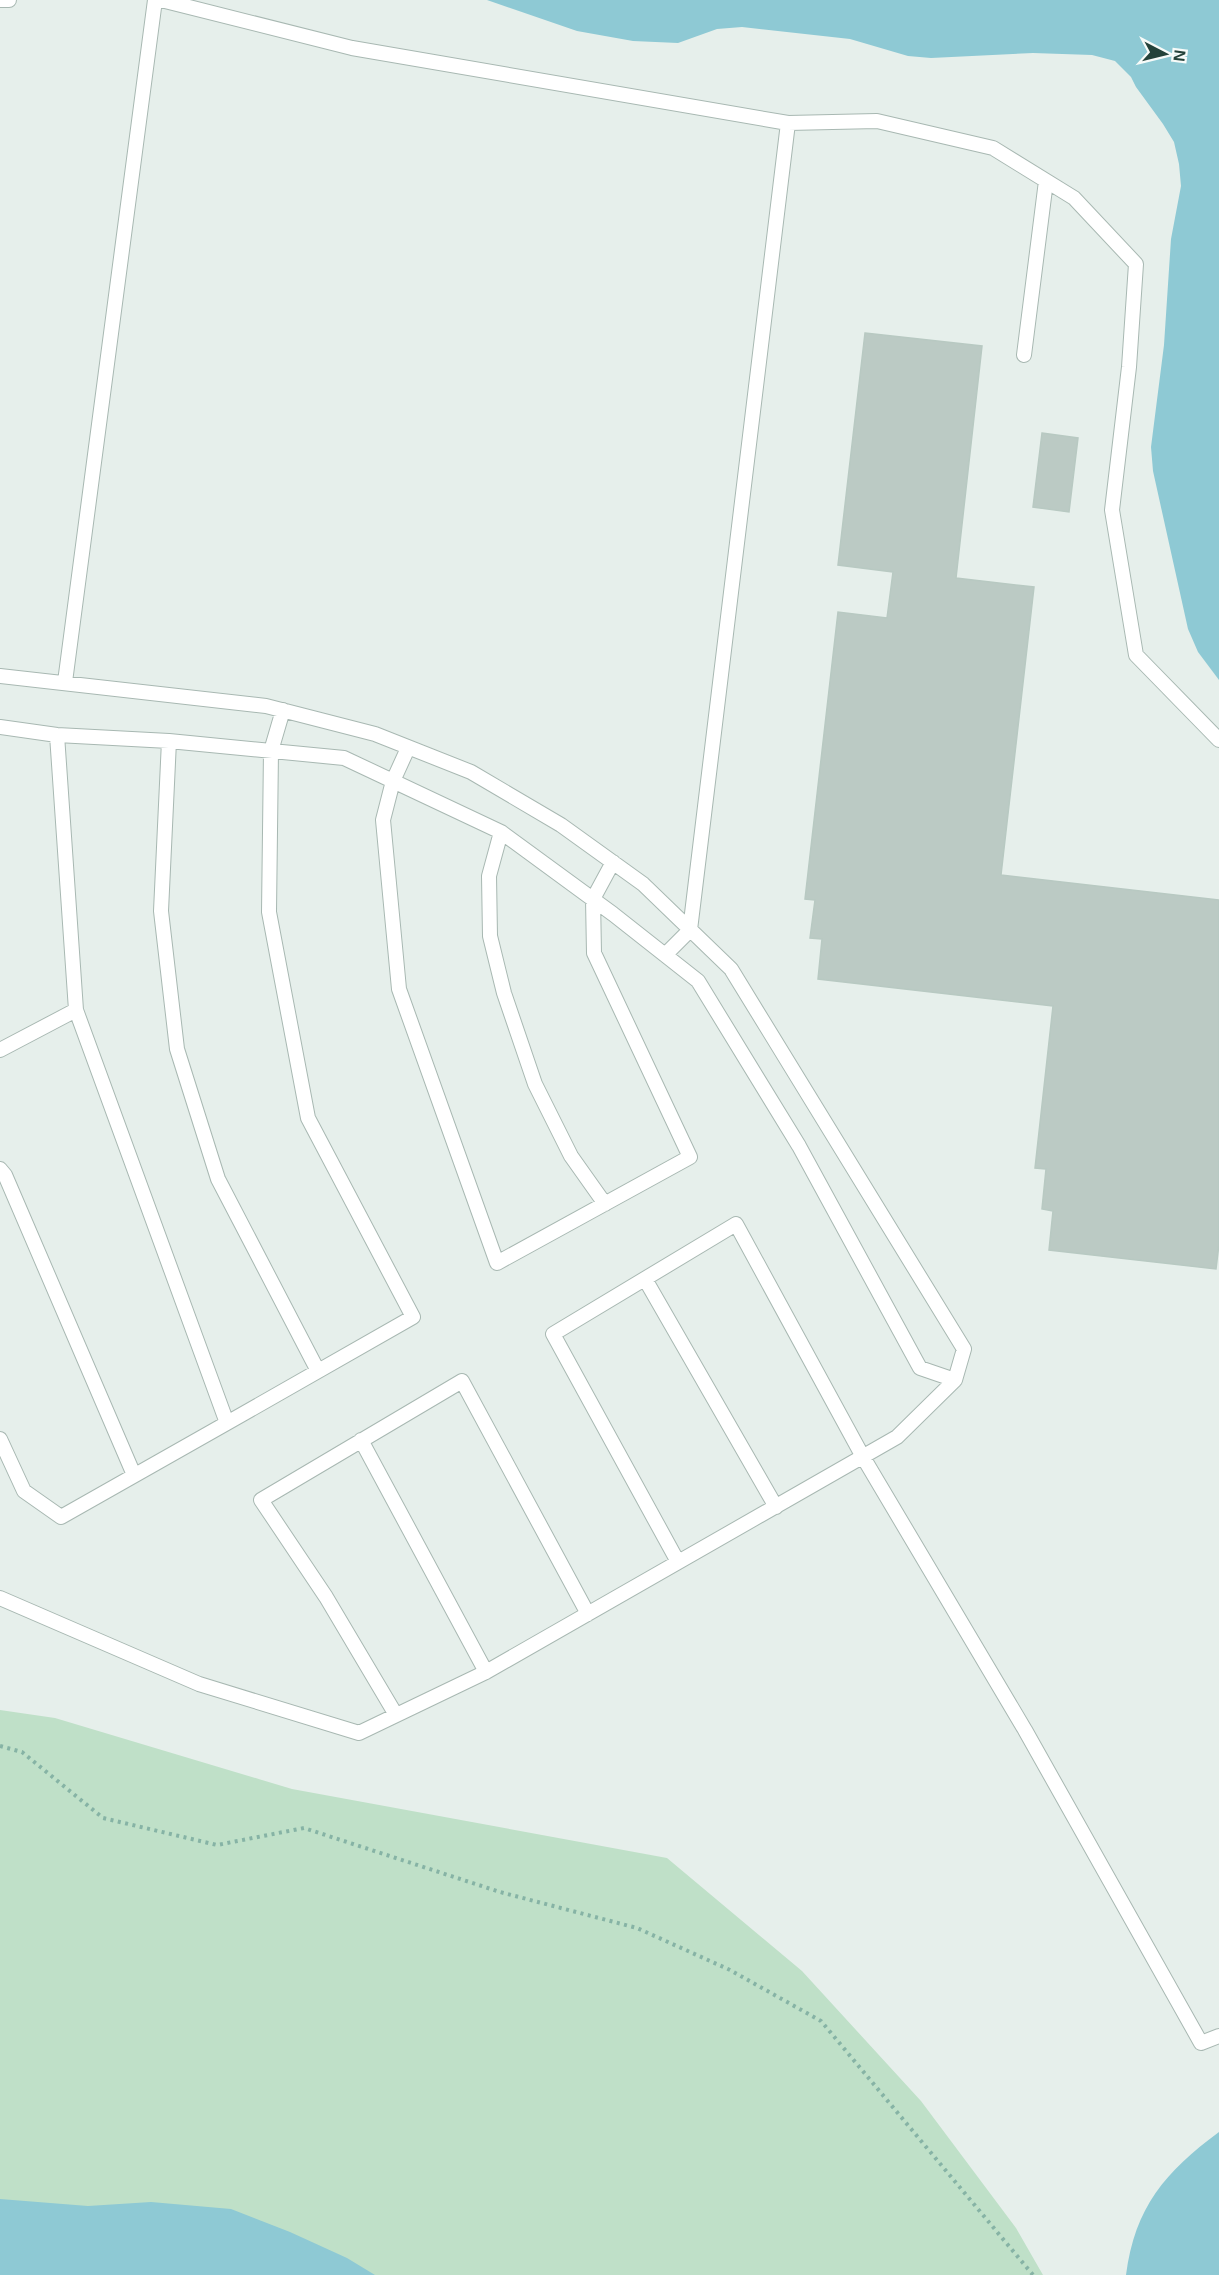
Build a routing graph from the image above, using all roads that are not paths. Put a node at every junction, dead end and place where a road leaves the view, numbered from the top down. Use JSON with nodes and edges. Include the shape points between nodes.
{"nodes":[{"id":1,"x":0,"y":0,"type":"edge"},
{"id":2,"x":9,"y":0,"type":"edge"},
{"id":3,"x":155,"y":0,"type":"edge"},
{"id":4,"x":161,"y":0,"type":"edge"},
{"id":5,"x":788,"y":123,"type":"junction"},
{"id":6,"x":1046,"y":181,"type":"junction"},
{"id":7,"x":1024,"y":354,"type":"dead end"},
{"id":8,"x":0,"y":676,"type":"edge"},
{"id":9,"x":65,"y":682,"type":"junction"},
{"id":10,"x":284,"y":710,"type":"junction"},
{"id":11,"x":0,"y":726,"type":"edge"},
{"id":12,"x":57,"y":735,"type":"junction"},
{"id":13,"x":1219,"y":740,"type":"edge"},
{"id":14,"x":169,"y":741,"type":"junction"},
{"id":15,"x":408,"y":747,"type":"junction"},
{"id":16,"x":271,"y":751,"type":"junction"},
{"id":17,"x":393,"y":781,"type":"junction"},
{"id":18,"x":501,"y":832,"type":"junction"},
{"id":19,"x":612,"y":862,"type":"junction"},
{"id":20,"x":593,"y":899,"type":"junction"},
{"id":21,"x":690,"y":930,"type":"junction"},
{"id":22,"x":665,"y":955,"type":"junction"},
{"id":23,"x":76,"y":1010,"type":"junction"},
{"id":24,"x":0,"y":1050,"type":"edge"},
{"id":25,"x":0,"y":1168,"type":"edge"},
{"id":26,"x":605,"y":1204,"type":"junction"},
{"id":27,"x":645,"y":1279,"type":"junction"},
{"id":28,"x":318,"y":1371,"type":"junction"},
{"id":29,"x":955,"y":1380,"type":"junction"},
{"id":30,"x":227,"y":1423,"type":"junction"},
{"id":31,"x":0,"y":1439,"type":"edge"},
{"id":32,"x":361,"y":1440,"type":"junction"},
{"id":33,"x":863,"y":1457,"type":"junction"},
{"id":34,"x":134,"y":1475,"type":"junction"},
{"id":35,"x":776,"y":1507,"type":"junction"},
{"id":36,"x":678,"y":1562,"type":"junction"},
{"id":37,"x":0,"y":1598,"type":"edge"},
{"id":38,"x":588,"y":1614,"type":"junction"},
{"id":39,"x":486,"y":1672,"type":"junction"},
{"id":40,"x":396,"y":1715,"type":"junction"},
{"id":41,"x":1219,"y":2036,"type":"edge"}],
"edges":[{"from":1,"to":2,"type":"lane"},
{"from":3,"to":9,"type":"lane"},
{"from":4,"to":5,"type":"lane","via":[[352,48]]},
{"from":5,"to":6,"type":"lane","via":[[877,121],[993,148]]},
{"from":5,"to":21,"type":"lane"},
{"from":6,"to":7,"type":"lane"},
{"from":6,"to":13,"type":"lane","via":[[1074,198],[1136,264],[1129,367],[1112,510],[1135,644],[1137,655]]},
{"from":8,"to":9,"type":"lane"},
{"from":9,"to":10,"type":"lane"},
{"from":10,"to":15,"type":"lane","via":[[375,734]]},
{"from":10,"to":16,"type":"lane"},
{"from":11,"to":12,"type":"lane"},
{"from":12,"to":14,"type":"lane"},
{"from":12,"to":23,"type":"lane"},
{"from":14,"to":16,"type":"lane"},
{"from":14,"to":28,"type":"lane","via":[[161,911],[177,1049],[218,1179]]},
{"from":15,"to":17,"type":"lane"},
{"from":15,"to":19,"type":"lane","via":[[471,772],[561,825]]},
{"from":16,"to":17,"type":"lane","via":[[344,758]]},
{"from":16,"to":28,"type":"lane","via":[[269,912],[308,1118],[413,1317]]},
{"from":17,"to":18,"type":"lane"},
{"from":17,"to":26,"type":"lane","via":[[383,820],[399,988],[497,1263]]},
{"from":18,"to":20,"type":"lane"},
{"from":18,"to":26,"type":"lane","via":[[489,876],[490,936],[504,993],[535,1084],[570,1156]]},
{"from":19,"to":20,"type":"lane"},
{"from":19,"to":21,"type":"lane","via":[[643,884]]},
{"from":20,"to":22,"type":"lane"},
{"from":20,"to":26,"type":"lane","via":[[594,953],[690,1157]]},
{"from":21,"to":22,"type":"lane"},
{"from":21,"to":29,"type":"lane","via":[[731,969],[964,1349]]},
{"from":22,"to":29,"type":"lane","via":[[698,981],[710,1000],[799,1146],[920,1368]]},
{"from":23,"to":24,"type":"lane"},
{"from":23,"to":30,"type":"lane"},
{"from":25,"to":34,"type":"lane"},
{"from":27,"to":33,"type":"lane","via":[[736,1224]]},
{"from":27,"to":35,"type":"lane"},
{"from":27,"to":36,"type":"lane","via":[[553,1334]]},
{"from":28,"to":30,"type":"lane"},
{"from":29,"to":33,"type":"lane","via":[[897,1437]]},
{"from":30,"to":34,"type":"lane"},
{"from":31,"to":34,"type":"lane","via":[[24,1491],[61,1517]]},
{"from":32,"to":38,"type":"lane","via":[[462,1382]]},
{"from":32,"to":39,"type":"lane"},
{"from":32,"to":40,"type":"lane","via":[[261,1500],[326,1597]]},
{"from":33,"to":35,"type":"lane"},
{"from":33,"to":41,"type":"lane","via":[[1025,1730],[1201,2043]]},
{"from":35,"to":36,"type":"lane"},
{"from":36,"to":38,"type":"lane"},
{"from":37,"to":40,"type":"lane","via":[[199,1684],[359,1733]]},
{"from":38,"to":39,"type":"lane"},
{"from":39,"to":40,"type":"lane"}]}
